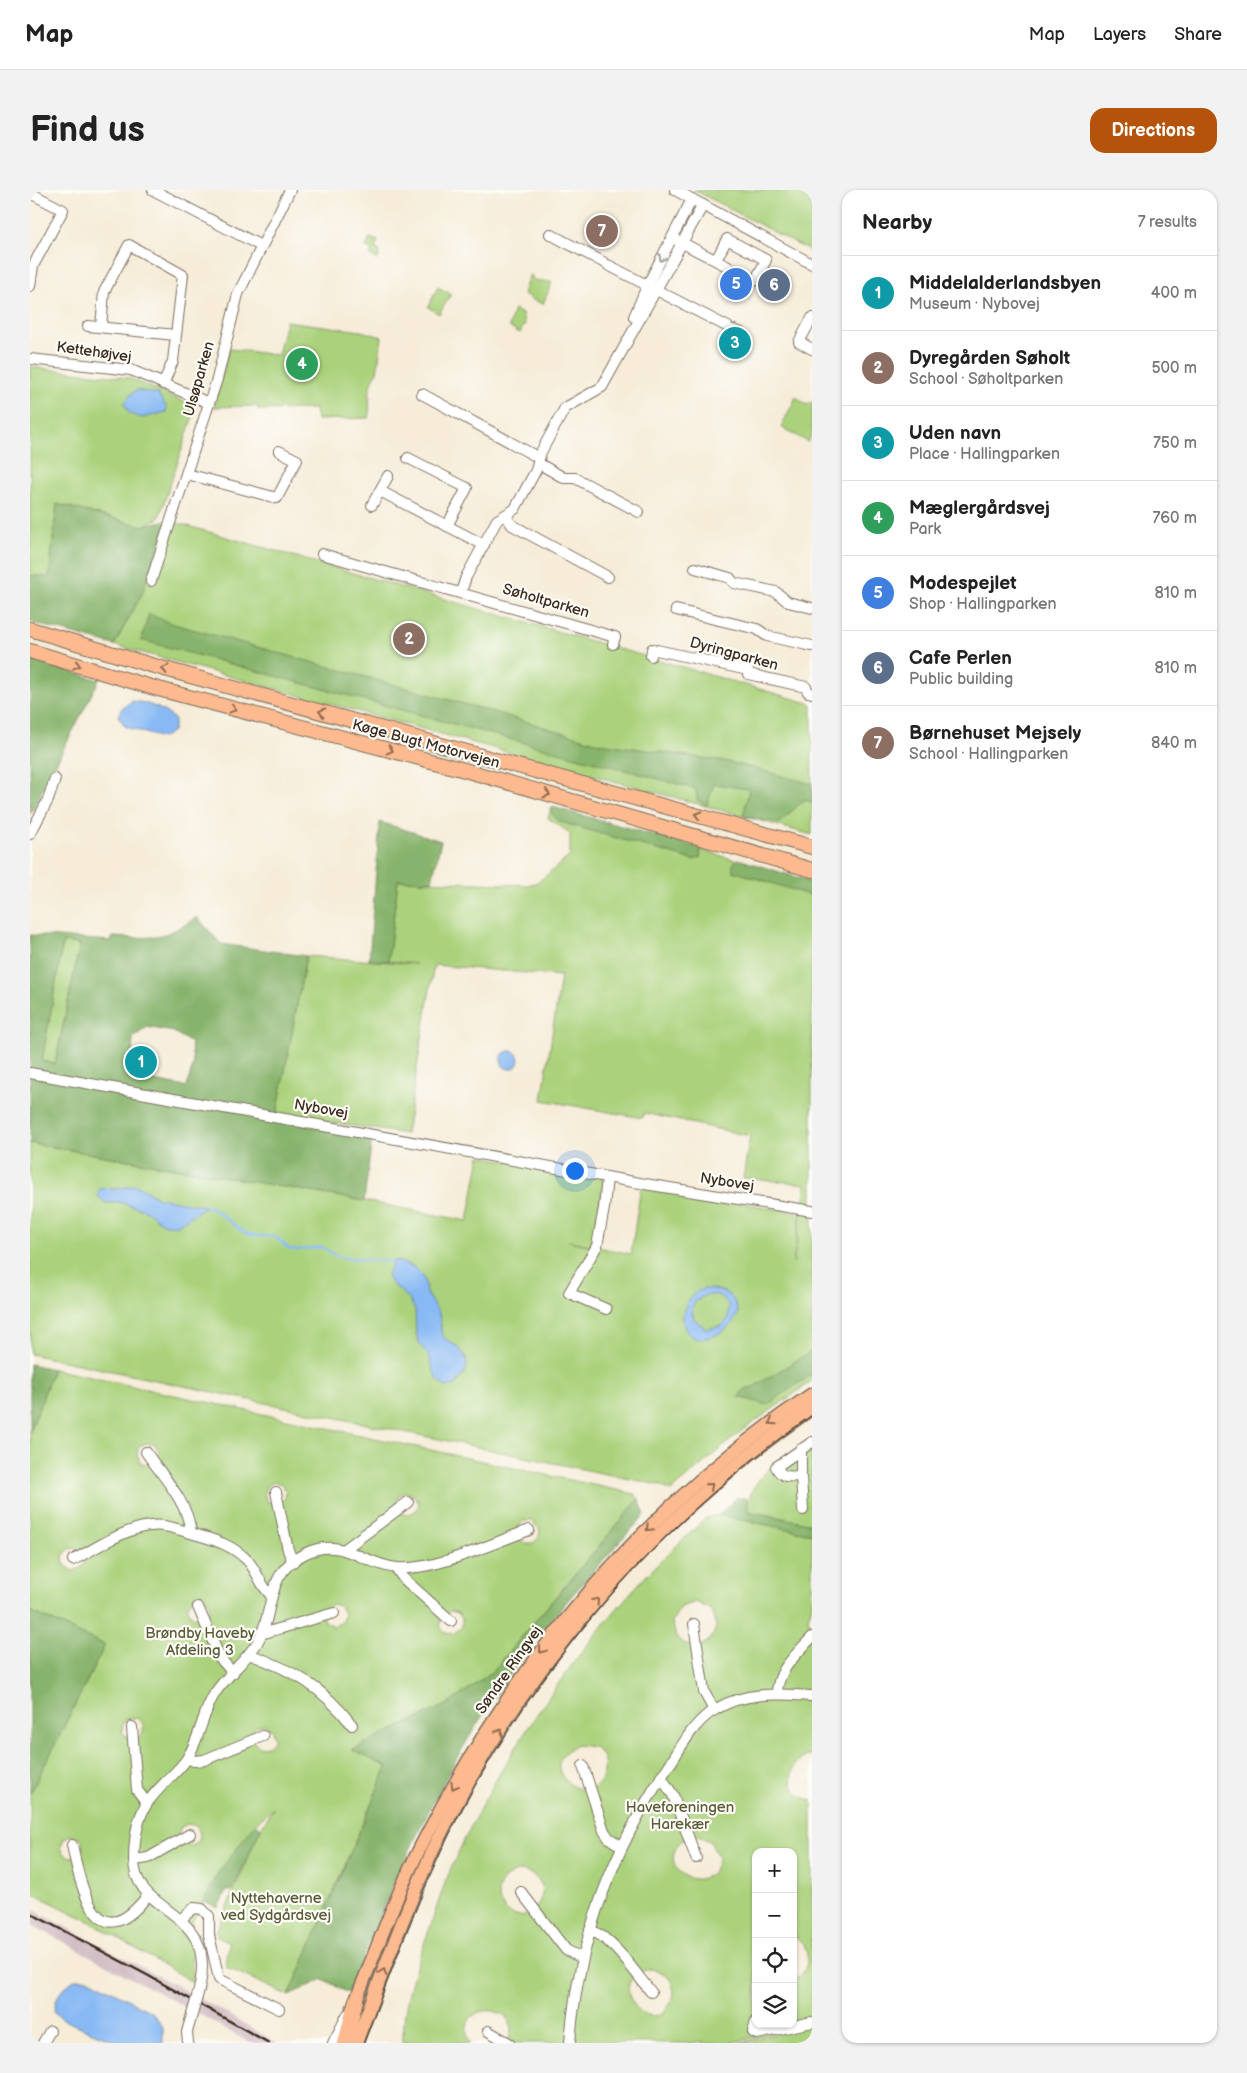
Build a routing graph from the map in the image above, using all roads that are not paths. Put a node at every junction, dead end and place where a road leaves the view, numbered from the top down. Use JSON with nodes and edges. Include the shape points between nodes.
{"nodes":[{"id":1,"x":153,"y":190,"type":"edge"},
{"id":2,"x":290,"y":190,"type":"edge"},
{"id":3,"x":675,"y":190,"type":"edge"},
{"id":4,"x":30,"y":193,"type":"edge"},
{"id":5,"x":692,"y":199,"type":"junction"},
{"id":6,"x":703,"y":205,"type":"junction"},
{"id":7,"x":550,"y":234,"type":"dead end"},
{"id":8,"x":677,"y":240,"type":"junction"},
{"id":9,"x":261,"y":246,"type":"junction"},
{"id":10,"x":716,"y":260,"type":"junction"},
{"id":11,"x":812,"y":264,"type":"edge"},
{"id":12,"x":30,"y":286,"type":"edge"},
{"id":13,"x":651,"y":288,"type":"junction"},
{"id":14,"x":812,"y":318,"type":"edge"},
{"id":15,"x":88,"y":326,"type":"dead end"},
{"id":16,"x":100,"y":327,"type":"junction"},
{"id":17,"x":734,"y":330,"type":"dead end"},
{"id":18,"x":175,"y":335,"type":"junction"},
{"id":19,"x":812,"y":349,"type":"edge"},
{"id":20,"x":30,"y":359,"type":"edge"},
{"id":21,"x":163,"y":384,"type":"junction"},
{"id":22,"x":422,"y":394,"type":"dead end"},
{"id":23,"x":209,"y":403,"type":"junction"},
{"id":24,"x":279,"y":451,"type":"dead end"},
{"id":25,"x":408,"y":458,"type":"dead end"},
{"id":26,"x":539,"y":461,"type":"junction"},
{"id":27,"x":188,"y":474,"type":"junction"},
{"id":28,"x":388,"y":476,"type":"dead end"},
{"id":29,"x":380,"y":491,"type":"junction"},
{"id":30,"x":372,"y":505,"type":"dead end"},
{"id":31,"x":639,"y":512,"type":"dead end"},
{"id":32,"x":506,"y":516,"type":"junction"},
{"id":33,"x":447,"y":526,"type":"junction"},
{"id":34,"x":484,"y":545,"type":"junction"},
{"id":35,"x":322,"y":554,"type":"dead end"},
{"id":36,"x":694,"y":568,"type":"dead end"},
{"id":37,"x":608,"y":577,"type":"dead end"},
{"id":38,"x":151,"y":581,"type":"dead end"},
{"id":39,"x":461,"y":592,"type":"junction"},
{"id":40,"x":812,"y":608,"type":"edge"},
{"id":41,"x":676,"y":610,"type":"dead end"},
{"id":42,"x":30,"y":630,"type":"edge"},
{"id":43,"x":612,"y":644,"type":"dead end"},
{"id":44,"x":812,"y":646,"type":"edge"},
{"id":45,"x":30,"y":651,"type":"edge"},
{"id":46,"x":651,"y":656,"type":"dead end"},
{"id":47,"x":812,"y":693,"type":"edge"},
{"id":48,"x":54,"y":779,"type":"dead end"},
{"id":49,"x":724,"y":822,"type":"junction"},
{"id":50,"x":30,"y":834,"type":"edge"},
{"id":51,"x":812,"y":841,"type":"edge"},
{"id":52,"x":812,"y":847,"type":"edge"},
{"id":53,"x":812,"y":872,"type":"edge"},
{"id":54,"x":30,"y":1073,"type":"edge"},
{"id":55,"x":607,"y":1177,"type":"junction"},
{"id":56,"x":812,"y":1211,"type":"edge"},
{"id":57,"x":606,"y":1309,"type":"dead end"},
{"id":58,"x":812,"y":1394,"type":"edge"},
{"id":59,"x":812,"y":1408,"type":"edge"},
{"id":60,"x":812,"y":1442,"type":"edge"},
{"id":61,"x":801,"y":1449,"type":"junction"},
{"id":62,"x":146,"y":1452,"type":"dead end"},
{"id":63,"x":801,"y":1476,"type":"junction"},
{"id":64,"x":276,"y":1492,"type":"dead end"},
{"id":65,"x":408,"y":1502,"type":"dead end"},
{"id":66,"x":803,"y":1510,"type":"dead end"},
{"id":67,"x":529,"y":1530,"type":"dead end"},
{"id":68,"x":191,"y":1533,"type":"junction"},
{"id":69,"x":346,"y":1549,"type":"junction"},
{"id":70,"x":72,"y":1560,"type":"dead end"},
{"id":71,"x":293,"y":1562,"type":"junction"},
{"id":72,"x":396,"y":1568,"type":"junction"},
{"id":73,"x":271,"y":1595,"type":"junction"},
{"id":74,"x":198,"y":1607,"type":"dead end"},
{"id":75,"x":334,"y":1613,"type":"dead end"},
{"id":76,"x":451,"y":1621,"type":"dead end"},
{"id":77,"x":694,"y":1624,"type":"dead end"},
{"id":78,"x":261,"y":1634,"type":"junction"},
{"id":79,"x":812,"y":1637,"type":"edge"},
{"id":80,"x":249,"y":1654,"type":"junction"},
{"id":81,"x":233,"y":1673,"type":"junction"},
{"id":82,"x":778,"y":1694,"type":"junction"},
{"id":83,"x":812,"y":1696,"type":"edge"},
{"id":84,"x":714,"y":1710,"type":"junction"},
{"id":85,"x":352,"y":1724,"type":"dead end"},
{"id":86,"x":132,"y":1727,"type":"dead end"},
{"id":87,"x":263,"y":1736,"type":"dead end"},
{"id":88,"x":188,"y":1758,"type":"junction"},
{"id":89,"x":583,"y":1766,"type":"dead end"},
{"id":90,"x":661,"y":1777,"type":"junction"},
{"id":91,"x":147,"y":1803,"type":"junction"},
{"id":92,"x":190,"y":1834,"type":"dead end"},
{"id":93,"x":72,"y":1845,"type":"dead end"},
{"id":94,"x":621,"y":1846,"type":"junction"},
{"id":95,"x":696,"y":1858,"type":"dead end"},
{"id":96,"x":134,"y":1860,"type":"junction"},
{"id":97,"x":521,"y":1892,"type":"dead end"},
{"id":98,"x":148,"y":1895,"type":"junction"},
{"id":99,"x":181,"y":1919,"type":"junction"},
{"id":100,"x":590,"y":1930,"type":"junction"},
{"id":101,"x":582,"y":1958,"type":"junction"},
{"id":102,"x":651,"y":1992,"type":"dead end"},
{"id":103,"x":356,"y":2000,"type":"junction"},
{"id":104,"x":279,"y":2009,"type":"dead end"},
{"id":105,"x":812,"y":2022,"type":"edge"},
{"id":106,"x":797,"y":2025,"type":"edge"},
{"id":107,"x":754,"y":2028,"type":"edge"},
{"id":108,"x":784,"y":2028,"type":"edge"},
{"id":109,"x":50,"y":2031,"type":"dead end"},
{"id":110,"x":488,"y":2031,"type":"dead end"},
{"id":111,"x":43,"y":2043,"type":"edge"},
{"id":112,"x":188,"y":2043,"type":"edge"},
{"id":113,"x":333,"y":2043,"type":"edge"},
{"id":114,"x":339,"y":2043,"type":"edge"},
{"id":115,"x":345,"y":2043,"type":"edge"},
{"id":116,"x":356,"y":2043,"type":"edge"},
{"id":117,"x":509,"y":2043,"type":"edge"},
{"id":118,"x":570,"y":2043,"type":"edge"}],
"edges":[{"from":1,"to":9,"type":"street"},
{"from":2,"to":9,"type":"street","name":"Ulsøparken"},
{"from":3,"to":5,"type":"street"},
{"from":4,"to":12,"type":"street","via":[[62,210],[33,266]]},
{"from":5,"to":6,"type":"street"},
{"from":5,"to":8,"type":"street"},
{"from":6,"to":8,"type":"street"},
{"from":6,"to":11,"type":"street"},
{"from":7,"to":13,"type":"street"},
{"from":8,"to":10,"type":"street"},
{"from":8,"to":13,"type":"street"},
{"from":9,"to":23,"type":"street","name":"Ulsøparken","via":[[236,300]]},
{"from":10,"to":10,"type":"street","via":[[727,239],[766,260],[755,281]]},
{"from":13,"to":17,"type":"street"},
{"from":13,"to":26,"type":"street","via":[[602,387],[589,389],[565,408]]},
{"from":14,"to":19,"type":"street","via":[[799,342]]},
{"from":15,"to":16,"type":"street"},
{"from":16,"to":18,"type":"street"},
{"from":16,"to":18,"type":"street","via":[[104,292],[129,245],[183,275]]},
{"from":18,"to":21,"type":"street","via":[[173,361]]},
{"from":20,"to":21,"type":"street","name":"Kettehøjvej","via":[[130,370]]},
{"from":21,"to":23,"type":"street","name":"Kettehøjvej"},
{"from":22,"to":26,"type":"street"},
{"from":23,"to":27,"type":"street","name":"Ulsøparken"},
{"from":24,"to":27,"type":"street","via":[[297,460],[277,498]]},
{"from":25,"to":33,"type":"street","via":[[466,488]]},
{"from":26,"to":31,"type":"street","via":[[564,478],[575,478]]},
{"from":26,"to":32,"type":"street","via":[[515,509]]},
{"from":27,"to":38,"type":"street","name":"Ulsøparken"},
{"from":28,"to":29,"type":"street"},
{"from":29,"to":30,"type":"street"},
{"from":29,"to":33,"type":"street"},
{"from":32,"to":34,"type":"street","via":[[497,520]]},
{"from":32,"to":37,"type":"street","via":[[512,524]]},
{"from":33,"to":34,"type":"street"},
{"from":34,"to":39,"type":"street"},
{"from":35,"to":39,"type":"street","name":"Søholtparken"},
{"from":36,"to":40,"type":"street","via":[[730,578],[734,583],[776,592],[788,602]]},
{"from":39,"to":43,"type":"street","name":"Søholtparken","via":[[614,637]]},
{"from":41,"to":44,"type":"street","name":"Dyringparken"},
{"from":49,"to":42,"type":"highway","name":"Køge Bugt Motorvejen","one_way":true},
{"from":45,"to":53,"type":"highway","name":"Køge Bugt Motorvejen","one_way":true,"via":[[461,769]]},
{"from":46,"to":47,"type":"street","name":"Dyringparken","via":[[652,649],[748,670],[748,674],[806,687]]},
{"from":48,"to":50,"type":"street","via":[[48,800]]},
{"from":49,"to":51,"type":"highway","via":[[738,821]]},
{"from":49,"to":52,"type":"highway","name":"Køge Bugt Motorvejen"},
{"from":54,"to":55,"type":"street","name":"Nybovej"},
{"from":55,"to":56,"type":"street","name":"Nybovej"},
{"from":55,"to":57,"type":"street","via":[[597,1246],[569,1293]]},
{"from":58,"to":103,"type":"main road","name":"Søndre Ringvej","one_way":true,"via":[[761,1429],[679,1498],[585,1596],[532,1663],[478,1743],[424,1841]]},
{"from":116,"to":59,"type":"main road","name":"Søndre Ringvej","one_way":true,"via":[[435,1846],[485,1754],[540,1670],[585,1613],[666,1526],[732,1468]]},
{"from":60,"to":61,"type":"street"},
{"from":61,"to":63,"type":"street"},
{"from":61,"to":63,"type":"street","via":[[776,1467],[785,1477]]},
{"from":62,"to":68,"type":"street","via":[[185,1509]]},
{"from":63,"to":66,"type":"street"},
{"from":64,"to":71,"type":"street"},
{"from":65,"to":69,"type":"street"},
{"from":67,"to":72,"type":"street","via":[[426,1565]]},
{"from":68,"to":70,"type":"street","via":[[163,1526],[147,1526]]},
{"from":68,"to":73,"type":"street","via":[[236,1550],[248,1560]]},
{"from":69,"to":71,"type":"street","via":[[316,1550]]},
{"from":69,"to":72,"type":"street"},
{"from":71,"to":73,"type":"street","via":[[275,1584]]},
{"from":72,"to":76,"type":"street"},
{"from":73,"to":78,"type":"street"},
{"from":74,"to":81,"type":"street","via":[[220,1658]]},
{"from":75,"to":78,"type":"street"},
{"from":77,"to":84,"type":"street","via":[[704,1692]]},
{"from":78,"to":80,"type":"street"},
{"from":79,"to":82,"type":"street","via":[[784,1669],[779,1678]]},
{"from":80,"to":81,"type":"street"},
{"from":80,"to":85,"type":"street","via":[[316,1687]]},
{"from":81,"to":88,"type":"street","via":[[207,1708]]},
{"from":82,"to":83,"type":"street"},
{"from":82,"to":84,"type":"street","via":[[752,1695]]},
{"from":84,"to":90,"type":"street","via":[[688,1736]]},
{"from":86,"to":91,"type":"street","via":[[137,1790]]},
{"from":87,"to":88,"type":"street","via":[[204,1760]]},
{"from":88,"to":91,"type":"street"},
{"from":89,"to":94,"type":"street","via":[[604,1831]]},
{"from":90,"to":94,"type":"street"},
{"from":90,"to":95,"type":"street","via":[[673,1795]]},
{"from":91,"to":96,"type":"street","via":[[137,1829]]},
{"from":92,"to":96,"type":"street","via":[[148,1858]]},
{"from":93,"to":98,"type":"street","via":[[88,1904],[96,1915],[109,1920],[123,1919],[134,1912]]},
{"from":94,"to":100,"type":"street"},
{"from":96,"to":98,"type":"street","via":[[135,1873]]},
{"from":97,"to":101,"type":"street","via":[[566,1950]]},
{"from":98,"to":99,"type":"street"},
{"from":99,"to":104,"type":"street","via":[[194,1908],[206,1912],[220,1979]]},
{"from":99,"to":112,"type":"street","bridge":true,"via":[[191,1931],[201,1956],[202,1981],[187,2032]]},
{"from":100,"to":101,"type":"street"},
{"from":100,"to":102,"type":"street","via":[[608,1941]]},
{"from":101,"to":118,"type":"street"},
{"from":103,"to":113,"type":"street"},
{"from":103,"to":114,"type":"main road","name":"Søndre Ringvej"},
{"from":103,"to":115,"type":"highway"},
{"from":105,"to":106,"type":"street"},
{"from":107,"to":108,"type":"street","via":[[753,2032],[757,2034]]},
{"from":109,"to":111,"type":"street"},
{"from":110,"to":117,"type":"street"}]}
